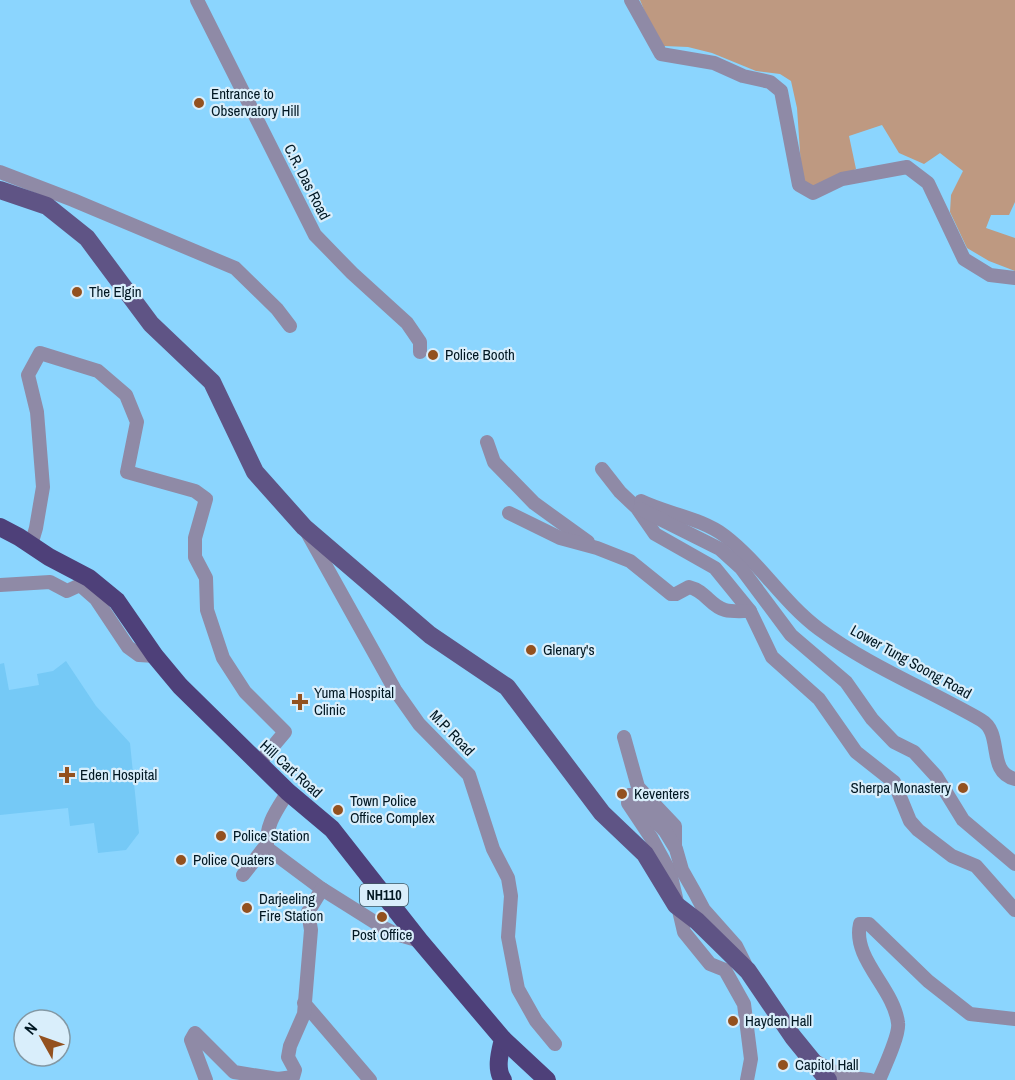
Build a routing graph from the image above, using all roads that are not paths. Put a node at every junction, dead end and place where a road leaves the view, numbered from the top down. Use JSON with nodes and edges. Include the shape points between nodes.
{"nodes":[{"id":1,"x":197,"y":0,"type":"edge"},
{"id":2,"x":631,"y":0,"type":"edge"},
{"id":3,"x":0,"y":172,"type":"edge"},
{"id":4,"x":0,"y":190,"type":"edge"},
{"id":5,"x":1015,"y":278,"type":"edge"},
{"id":6,"x":290,"y":326,"type":"dead end"},
{"id":7,"x":420,"y":352,"type":"dead end"},
{"id":8,"x":487,"y":442,"type":"dead end"},
{"id":9,"x":602,"y":469,"type":"dead end"},
{"id":10,"x":620,"y":492,"type":"junction"},
{"id":11,"x":637,"y":508,"type":"junction"},
{"id":12,"x":510,"y":513,"type":"dead end"},
{"id":13,"x":0,"y":527,"type":"edge"},
{"id":14,"x":304,"y":527,"type":"junction"},
{"id":15,"x":31,"y":545,"type":"junction"},
{"id":16,"x":597,"y":548,"type":"junction"},
{"id":17,"x":0,"y":585,"type":"edge"},
{"id":18,"x":750,"y":611,"type":"junction"},
{"id":19,"x":155,"y":656,"type":"junction"},
{"id":20,"x":624,"y":737,"type":"dead end"},
{"id":21,"x":258,"y":764,"type":"junction"},
{"id":22,"x":1015,"y":779,"type":"edge"},
{"id":23,"x":288,"y":792,"type":"junction"},
{"id":24,"x":267,"y":844,"type":"junction"},
{"id":25,"x":676,"y":849,"type":"junction"},
{"id":26,"x":1015,"y":864,"type":"edge"},
{"id":27,"x":243,"y":874,"type":"dead end"},
{"id":28,"x":322,"y":889,"type":"junction"},
{"id":29,"x":676,"y":905,"type":"junction"},
{"id":30,"x":1015,"y":910,"type":"edge"},
{"id":31,"x":420,"y":941,"type":"junction"},
{"id":32,"x":748,"y":971,"type":"junction"},
{"id":33,"x":304,"y":1003,"type":"junction"},
{"id":34,"x":1015,"y":1018,"type":"edge"},
{"id":35,"x":501,"y":1038,"type":"junction"},
{"id":36,"x":555,"y":1044,"type":"dead end"},
{"id":37,"x":810,"y":1058,"type":"junction"},
{"id":38,"x":500,"y":1078,"type":"edge"},
{"id":39,"x":206,"y":1080,"type":"edge"},
{"id":40,"x":370,"y":1080,"type":"edge"},
{"id":41,"x":546,"y":1080,"type":"edge"},
{"id":42,"x":747,"y":1080,"type":"edge"},
{"id":43,"x":828,"y":1080,"type":"edge"},
{"id":44,"x":870,"y":1080,"type":"edge"},
{"id":45,"x":879,"y":1080,"type":"edge"}],
"edges":[{"from":1,"to":7,"type":"street","name":"C.R. Das Road","via":[[315,236],[407,322],[420,342]]},
{"from":2,"to":5,"type":"street","via":[[661,54],[714,63],[770,82],[781,91],[799,185],[813,193],[842,179],[907,167],[928,183],[964,259],[990,274]]},
{"from":3,"to":6,"type":"street","via":[[235,268]]},
{"from":4,"to":14,"type":"main road","via":[[47,206],[87,238],[151,324],[212,382],[255,472]]},
{"from":8,"to":16,"type":"street","via":[[494,462],[534,503]]},
{"from":9,"to":10,"type":"street"},
{"from":10,"to":11,"type":"street"},
{"from":10,"to":22,"type":"street","name":"Lower Tung Soong Road","via":[[713,528],[820,630],[909,684],[985,722],[994,736],[997,763]]},
{"from":11,"to":18,"type":"street","via":[[655,534],[715,568]]},
{"from":11,"to":26,"type":"street","via":[[720,549],[741,568],[791,635],[846,682],[894,742],[914,752],[936,776],[963,820]]},
{"from":12,"to":16,"type":"street","via":[[560,538]]},
{"from":13,"to":15,"type":"highway","name":"Hill Cart Road","number":"NH110"},
{"from":14,"to":29,"type":"main road","via":[[430,635],[507,687],[602,813],[645,854]]},
{"from":14,"to":36,"type":"street","name":"M.P. Road","via":[[395,690],[419,724],[469,776],[493,849],[508,878],[508,937],[518,989]]},
{"from":15,"to":19,"type":"highway","name":"Hill Cart Road","number":"NH110","via":[[108,591]]},
{"from":15,"to":21,"type":"street","via":[[43,487],[37,412],[28,375],[40,353],[98,371],[126,395],[137,422],[127,471],[195,491],[206,499],[195,538],[195,557],[206,578],[207,610],[223,658],[245,692],[285,732]]},
{"from":16,"to":18,"type":"street","via":[[630,561],[671,594],[688,587],[698,589],[725,610]]},
{"from":17,"to":19,"type":"street","via":[[50,582],[67,591],[80,585],[96,599],[128,647],[139,655]]},
{"from":18,"to":30,"type":"street","via":[[772,657],[819,699],[856,752],[894,782],[910,821],[952,856],[976,866]]},
{"from":19,"to":21,"type":"highway","name":"Hill Cart Road","number":"NH110"},
{"from":20,"to":25,"type":"street","via":[[638,787],[675,826]]},
{"from":21,"to":23,"type":"highway","name":"Hill Cart Road","number":"NH110"},
{"from":23,"to":24,"type":"street","via":[[270,821]]},
{"from":23,"to":31,"type":"highway","name":"Hill Cart Road","number":"NH110","via":[[332,829]]},
{"from":24,"to":27,"type":"street"},
{"from":24,"to":28,"type":"street","via":[[267,848]]},
{"from":25,"to":29,"type":"street","via":[[665,831],[630,795],[628,802],[670,872]]},
{"from":25,"to":32,"type":"street","via":[[681,870],[699,902],[736,946]]},
{"from":28,"to":31,"type":"street","via":[[396,934]]},
{"from":28,"to":33,"type":"street","via":[[308,912],[311,930]]},
{"from":29,"to":32,"type":"main road"},
{"from":29,"to":42,"type":"street","via":[[684,932],[710,964],[725,970],[744,1004],[751,1059]]},
{"from":31,"to":35,"type":"highway","name":"Hill Cart Road","number":"NH110"},
{"from":32,"to":37,"type":"main road"},
{"from":33,"to":39,"type":"street","via":[[304,1014],[288,1057],[295,1070],[293,1077],[278,1079],[234,1072],[195,1032],[192,1040]]},
{"from":33,"to":40,"type":"street"},
{"from":34,"to":45,"type":"street","via":[[970,1014],[928,981],[869,924],[860,924],[858,933],[866,960],[888,992],[899,1024]]},
{"from":35,"to":38,"type":"highway"},
{"from":35,"to":41,"type":"highway","name":"Hill Cart Road"},
{"from":37,"to":43,"type":"main road"},
{"from":37,"to":44,"type":"street","via":[[843,1077]]}]}
